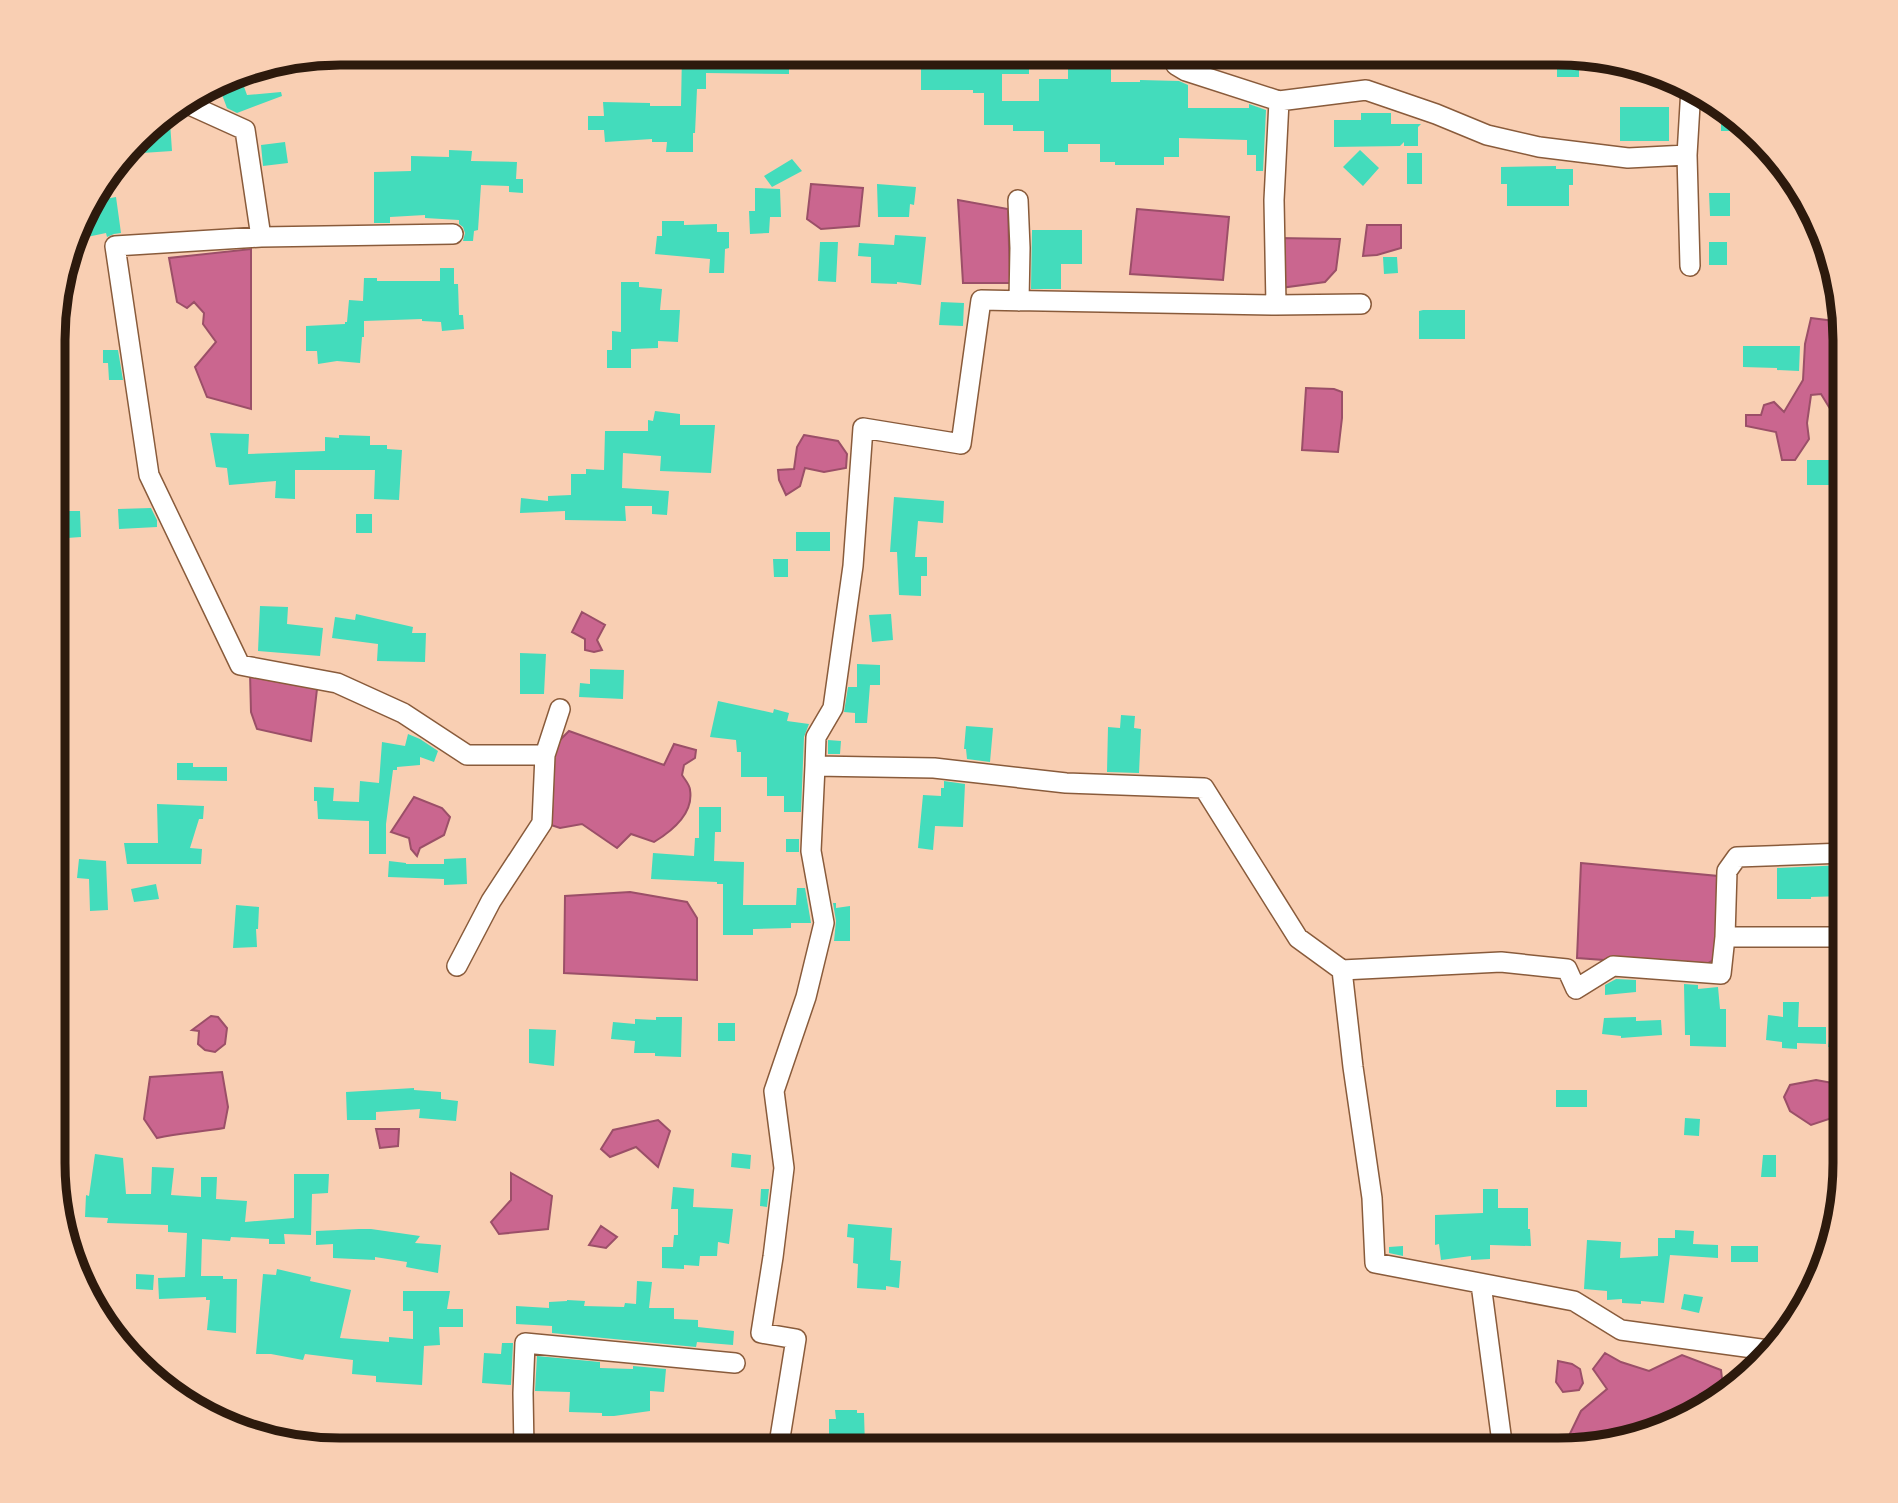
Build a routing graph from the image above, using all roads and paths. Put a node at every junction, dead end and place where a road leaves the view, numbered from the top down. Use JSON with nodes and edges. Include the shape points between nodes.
{"nodes":[{"id":1,"x":1176,"y":65,"type":"edge"},
{"id":2,"x":1690,"y":99,"type":"edge"},
{"id":3,"x":1279,"y":101,"type":"junction"},
{"id":4,"x":194,"y":107,"type":"edge"},
{"id":5,"x":1686,"y":155,"type":"junction"},
{"id":6,"x":1018,"y":200,"type":"dead end"},
{"id":7,"x":261,"y":237,"type":"junction"},
{"id":8,"x":1690,"y":266,"type":"dead end"},
{"id":9,"x":1019,"y":301,"type":"junction"},
{"id":10,"x":1361,"y":304,"type":"dead end"},
{"id":11,"x":1276,"y":305,"type":"junction"},
{"id":12,"x":560,"y":709,"type":"dead end"},
{"id":13,"x":545,"y":755,"type":"junction"},
{"id":14,"x":814,"y":766,"type":"junction"},
{"id":15,"x":1833,"y":853,"type":"edge"},
{"id":16,"x":1725,"y":937,"type":"junction"},
{"id":17,"x":1833,"y":937,"type":"edge"},
{"id":18,"x":457,"y":966,"type":"dead end"},
{"id":19,"x":1342,"y":970,"type":"junction"},
{"id":20,"x":1481,"y":1284,"type":"junction"},
{"id":21,"x":1760,"y":1350,"type":"edge"},
{"id":22,"x":736,"y":1363,"type":"dead end"},
{"id":23,"x":524,"y":1438,"type":"edge"},
{"id":24,"x":780,"y":1438,"type":"edge"},
{"id":25,"x":1501,"y":1438,"type":"edge"}],
"edges":[{"from":1,"to":3,"type":"street"},
{"from":2,"to":5,"type":"street"},
{"from":3,"to":5,"type":"street","via":[[1366,90],[1487,135],[1539,147],[1628,158]]},
{"from":3,"to":11,"type":"street","via":[[1274,200]]},
{"from":4,"to":7,"type":"street","via":[[245,130]]},
{"from":5,"to":8,"type":"street"},
{"from":6,"to":9,"type":"street"},
{"from":7,"to":7,"type":"street","via":[[274,237],[288,237],[302,237],[453,234]]},
{"from":7,"to":13,"type":"street","via":[[115,246],[149,475],[240,665],[337,683],[403,713],[467,755]]},
{"from":9,"to":11,"type":"street"},
{"from":9,"to":14,"type":"street","via":[[981,300],[961,444],[863,428],[851,579],[833,708],[816,737]]},
{"from":10,"to":11,"type":"street"},
{"from":12,"to":13,"type":"street"},
{"from":13,"to":18,"type":"street","via":[[541,823],[491,901]]},
{"from":14,"to":19,"type":"street","via":[[934,768],[1066,783],[1203,788],[1298,938]]},
{"from":14,"to":24,"type":"street","via":[[811,850],[824,923],[807,997],[774,1091],[784,1168],[761,1333],[796,1339]]},
{"from":15,"to":16,"type":"street","via":[[1737,857],[1727,870]]},
{"from":16,"to":17,"type":"street"},
{"from":16,"to":19,"type":"street","via":[[1721,974],[1613,966],[1576,989],[1567,969],[1501,962]]},
{"from":19,"to":20,"type":"street","via":[[1372,1198],[1375,1263]]},
{"from":20,"to":21,"type":"street","via":[[1574,1301],[1621,1330]]},
{"from":20,"to":25,"type":"street"},
{"from":22,"to":23,"type":"street","via":[[526,1343]]}]}
